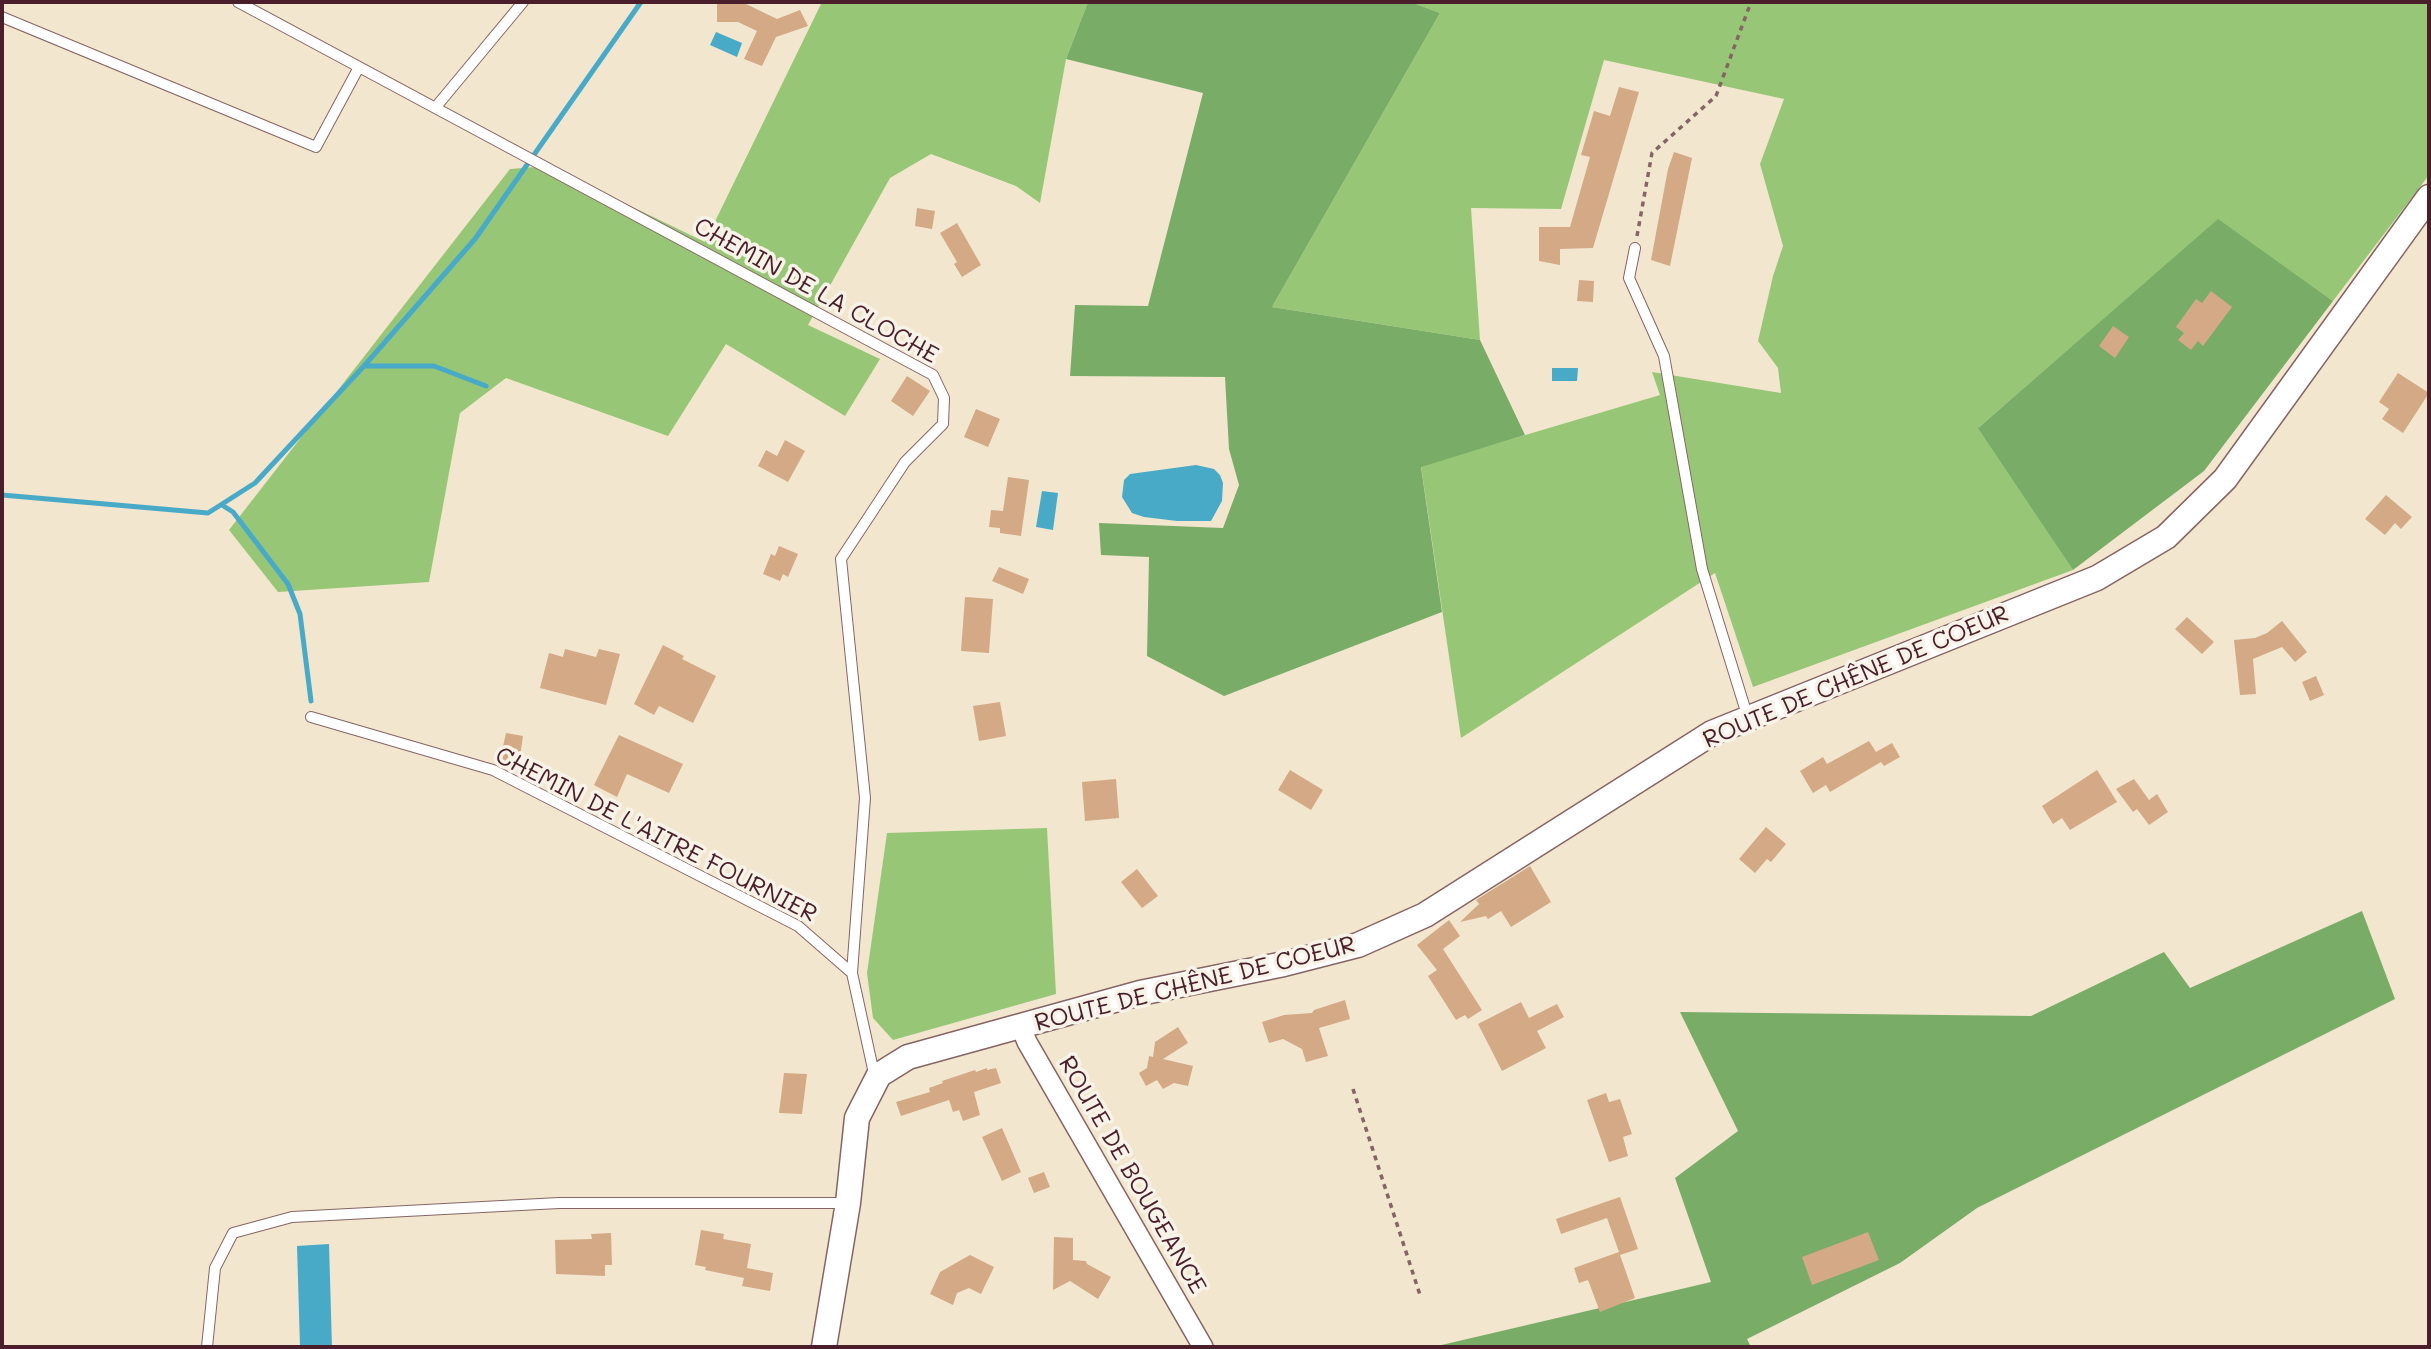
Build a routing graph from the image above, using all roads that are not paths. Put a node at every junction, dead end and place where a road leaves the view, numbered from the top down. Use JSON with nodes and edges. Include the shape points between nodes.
{"nodes":[{"id":1,"x":238,"y":2,"type":"edge"},
{"id":2,"x":523,"y":2,"type":"edge"},
{"id":3,"x":2,"y":17,"type":"edge"},
{"id":4,"x":359,"y":67,"type":"junction"},
{"id":5,"x":435,"y":108,"type":"junction"},
{"id":6,"x":2429,"y":197,"type":"edge"},
{"id":7,"x":1635,"y":248,"type":"road end"},
{"id":8,"x":311,"y":717,"type":"dead end"},
{"id":9,"x":1748,"y":718,"type":"junction"},
{"id":10,"x":852,"y":973,"type":"junction"},
{"id":11,"x":1021,"y":1027,"type":"junction"},
{"id":12,"x":879,"y":1075,"type":"junction"},
{"id":13,"x":848,"y":1203,"type":"junction"},
{"id":14,"x":206,"y":1347,"type":"edge"},
{"id":15,"x":824,"y":1347,"type":"edge"},
{"id":16,"x":1203,"y":1347,"type":"edge"}],
"edges":[{"from":1,"to":4,"type":"lane","name":"CHEMIN DE LA CLOCHE"},
{"from":2,"to":5,"type":"lane"},
{"from":3,"to":4,"type":"lane","via":[[316,147]]},
{"from":4,"to":5,"type":"lane","name":"CHEMIN DE LA CLOCHE"},
{"from":5,"to":10,"type":"lane","name":"CHEMIN DE LA CLOCHE","via":[[933,375],[944,398],[943,424],[905,462],[841,559],[865,798]]},
{"from":6,"to":9,"type":"street","name":"ROUTE DE CHÊNE DE COEUR","via":[[2225,479],[2166,537],[2097,578]]},
{"from":7,"to":9,"type":"lane","via":[[1629,278],[1664,356],[1702,569]]},
{"from":8,"to":10,"type":"lane","name":"CHEMIN DE L'AITRE FOURNIER","via":[[493,770],[798,926]]},
{"from":9,"to":11,"type":"street","name":"ROUTE DE CHÊNE DE COEUR","via":[[1712,733],[1425,915],[1358,946],[1140,993]]},
{"from":10,"to":12,"type":"lane","name":"CHEMIN DE LA CLOCHE","via":[[873,1069]]},
{"from":11,"to":12,"type":"street","name":"ROUTE DE CHÊNE DE COEUR","via":[[908,1057]]},
{"from":11,"to":16,"type":"street","name":"ROUTE DE BOUGEANCE"},
{"from":12,"to":13,"type":"street","via":[[858,1118]]},
{"from":13,"to":14,"type":"lane","via":[[559,1203],[292,1217],[233,1233],[215,1268]]},
{"from":13,"to":15,"type":"street"}]}
